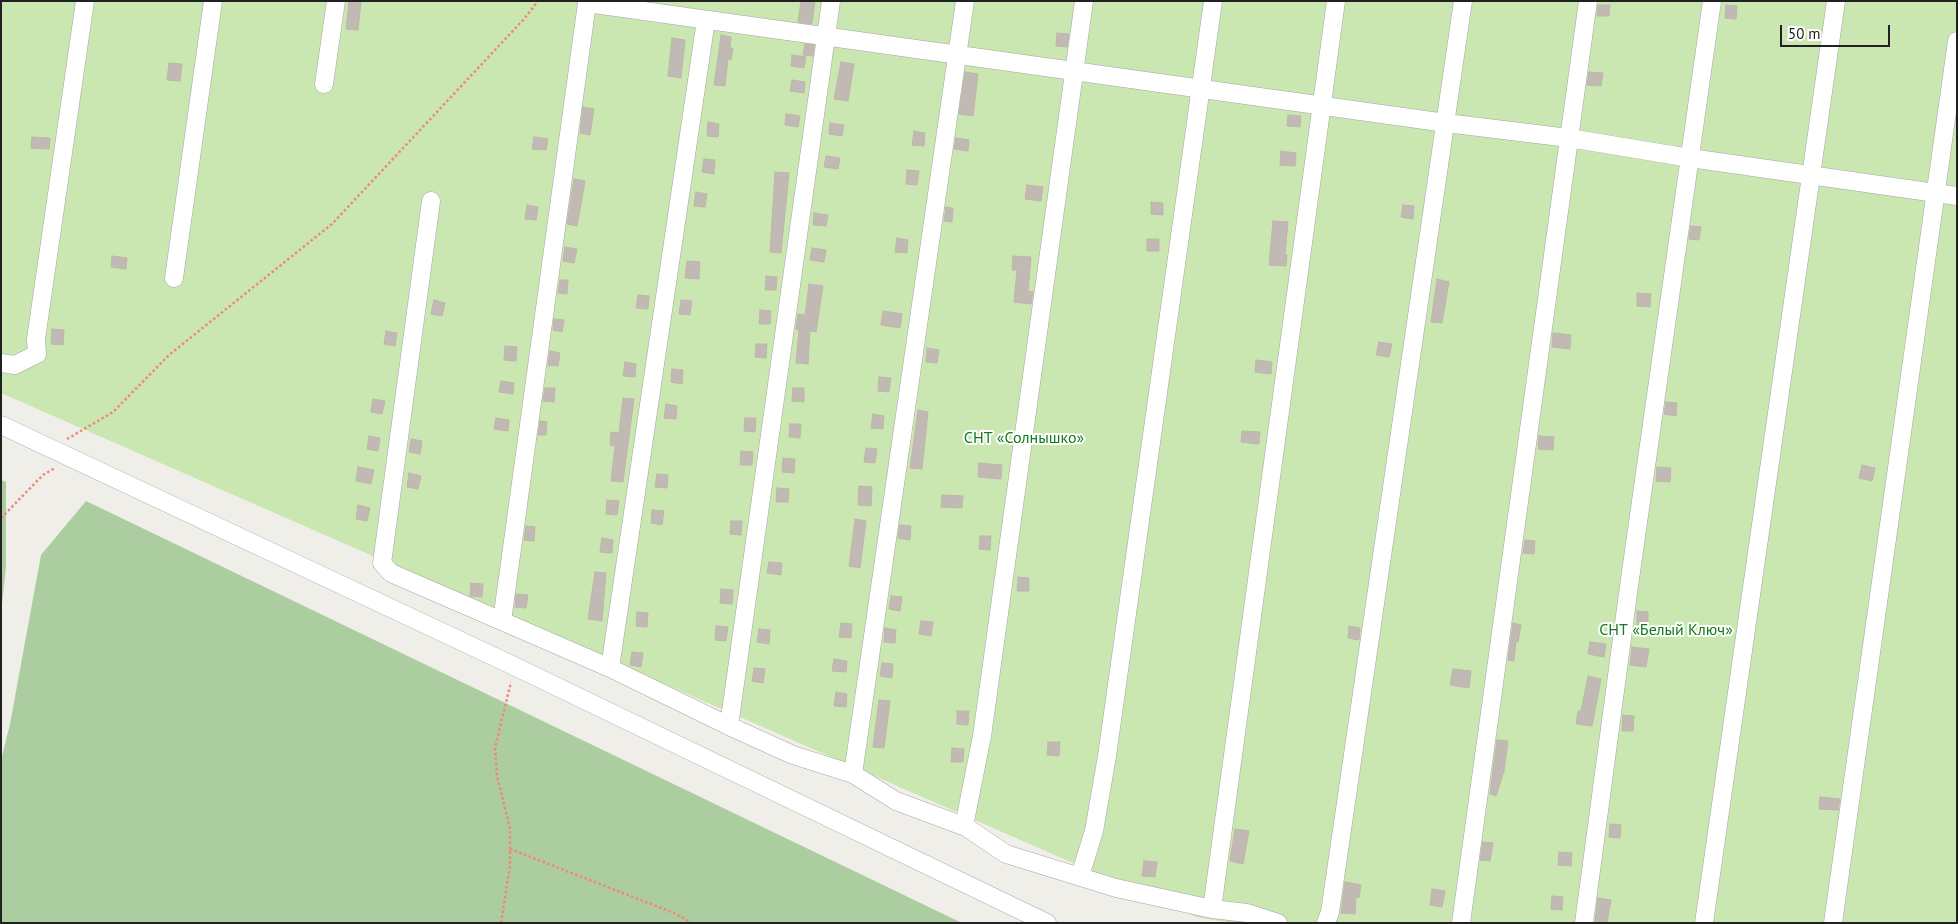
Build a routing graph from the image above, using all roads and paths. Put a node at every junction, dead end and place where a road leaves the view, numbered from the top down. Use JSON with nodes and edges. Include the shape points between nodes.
{"nodes":[{"id":1,"x":85,"y":1,"type":"edge"},
{"id":2,"x":212,"y":1,"type":"edge"},
{"id":3,"x":336,"y":1,"type":"edge"},
{"id":4,"x":538,"y":1,"type":"edge"},
{"id":5,"x":831,"y":1,"type":"edge"},
{"id":6,"x":965,"y":1,"type":"edge"},
{"id":7,"x":1084,"y":1,"type":"edge"},
{"id":8,"x":1213,"y":1,"type":"edge"},
{"id":9,"x":1336,"y":1,"type":"edge"},
{"id":10,"x":1463,"y":1,"type":"edge"},
{"id":11,"x":1588,"y":1,"type":"edge"},
{"id":12,"x":1712,"y":1,"type":"edge"},
{"id":13,"x":1836,"y":1,"type":"edge"},
{"id":14,"x":706,"y":20,"type":"junction"},
{"id":15,"x":827,"y":36,"type":"junction"},
{"id":16,"x":1957,"y":41,"type":"edge"},
{"id":17,"x":958,"y":55,"type":"junction"},
{"id":18,"x":1074,"y":71,"type":"junction"},
{"id":19,"x":324,"y":84,"type":"dead end"},
{"id":20,"x":1201,"y":89,"type":"junction"},
{"id":21,"x":1322,"y":106,"type":"junction"},
{"id":22,"x":1446,"y":123,"type":"junction"},
{"id":23,"x":1569,"y":138,"type":"junction"},
{"id":24,"x":1690,"y":158,"type":"junction"},
{"id":25,"x":1812,"y":175,"type":"junction"},
{"id":26,"x":1935,"y":193,"type":"junction"},
{"id":27,"x":1957,"y":196,"type":"edge"},
{"id":28,"x":431,"y":201,"type":"dead end"},
{"id":29,"x":174,"y":278,"type":"dead end"},
{"id":30,"x":1,"y":363,"type":"edge"},
{"id":31,"x":1,"y":425,"type":"edge"},
{"id":32,"x":50,"y":449,"type":"junction"},
{"id":33,"x":71,"y":459,"type":"junction"},
{"id":34,"x":1,"y":518,"type":"edge"},
{"id":35,"x":502,"y":621,"type":"junction"},
{"id":36,"x":514,"y":666,"type":"junction"},
{"id":37,"x":610,"y":668,"type":"junction"},
{"id":38,"x":729,"y":726,"type":"junction"},
{"id":39,"x":853,"y":774,"type":"junction"},
{"id":40,"x":964,"y":826,"type":"junction"},
{"id":41,"x":510,"y":848,"type":"junction"},
{"id":42,"x":1080,"y":876,"type":"junction"},
{"id":43,"x":1222,"y":914,"type":"edge"},
{"id":44,"x":501,"y":923,"type":"edge"},
{"id":45,"x":692,"y":923,"type":"edge"},
{"id":46,"x":1047,"y":923,"type":"edge"},
{"id":47,"x":1278,"y":923,"type":"edge"},
{"id":48,"x":1326,"y":923,"type":"edge"},
{"id":49,"x":1460,"y":923,"type":"edge"},
{"id":50,"x":1584,"y":923,"type":"edge"},
{"id":51,"x":1704,"y":923,"type":"edge"},
{"id":52,"x":1833,"y":923,"type":"edge"}],
"edges":[{"from":1,"to":30,"type":"street","via":[[36,339],[37,354],[14,366]]},
{"from":2,"to":29,"type":"street"},
{"from":3,"to":19,"type":"street"},
{"from":4,"to":32,"type":"path","via":[[332,224],[169,355],[113,412]]},
{"from":5,"to":15,"type":"street"},
{"from":6,"to":17,"type":"street"},
{"from":7,"to":18,"type":"street"},
{"from":8,"to":20,"type":"street"},
{"from":9,"to":21,"type":"street"},
{"from":10,"to":22,"type":"street"},
{"from":11,"to":23,"type":"street"},
{"from":12,"to":24,"type":"street"},
{"from":13,"to":25,"type":"street"},
{"from":14,"to":15,"type":"street"},
{"from":14,"to":35,"type":"street","via":[[587,3]]},
{"from":14,"to":37,"type":"street"},
{"from":15,"to":17,"type":"street"},
{"from":15,"to":38,"type":"street"},
{"from":16,"to":26,"type":"street"},
{"from":17,"to":18,"type":"street"},
{"from":17,"to":39,"type":"street"},
{"from":18,"to":20,"type":"street"},
{"from":18,"to":40,"type":"street","via":[[982,736]]},
{"from":20,"to":21,"type":"street"},
{"from":20,"to":42,"type":"street","via":[[1107,756],[1094,831]]},
{"from":21,"to":22,"type":"street"},
{"from":21,"to":43,"type":"street"},
{"from":22,"to":23,"type":"street"},
{"from":22,"to":48,"type":"street"},
{"from":23,"to":24,"type":"street"},
{"from":23,"to":49,"type":"street"},
{"from":24,"to":25,"type":"street"},
{"from":24,"to":50,"type":"street"},
{"from":25,"to":26,"type":"street"},
{"from":25,"to":51,"type":"street"},
{"from":26,"to":27,"type":"street"},
{"from":26,"to":52,"type":"street"},
{"from":28,"to":35,"type":"street","via":[[382,564],[391,573]]},
{"from":31,"to":32,"type":"street"},
{"from":32,"to":33,"type":"street"},
{"from":33,"to":34,"type":"path","via":[[42,475]]},
{"from":33,"to":36,"type":"street"},
{"from":35,"to":37,"type":"street"},
{"from":36,"to":41,"type":"path","via":[[496,748],[497,776],[510,829]]},
{"from":36,"to":46,"type":"street"},
{"from":37,"to":38,"type":"street"},
{"from":38,"to":39,"type":"street","via":[[793,755]]},
{"from":39,"to":40,"type":"street","via":[[896,801]]},
{"from":40,"to":42,"type":"street","via":[[1006,854]]},
{"from":41,"to":44,"type":"path"},
{"from":41,"to":45,"type":"path"},
{"from":42,"to":43,"type":"street"},
{"from":43,"to":47,"type":"street","via":[[1247,913]]}]}
